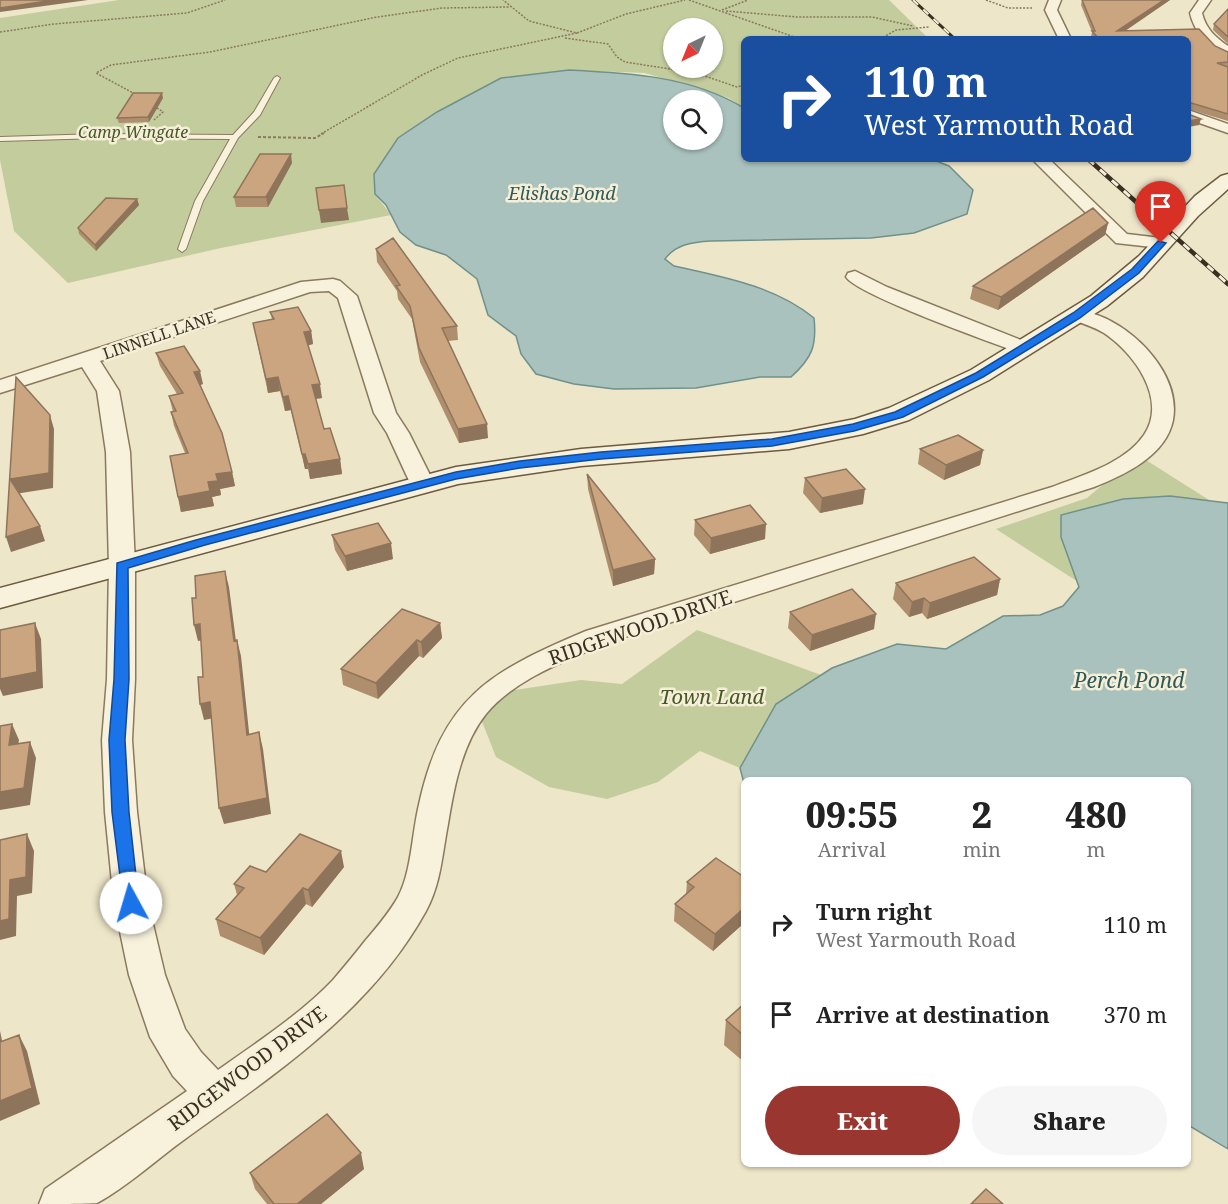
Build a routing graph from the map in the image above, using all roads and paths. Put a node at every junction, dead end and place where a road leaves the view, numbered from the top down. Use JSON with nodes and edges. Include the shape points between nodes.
{"nodes":[{"id":1,"x":225,"y":0,"type":"edge"},
{"id":2,"x":503,"y":0,"type":"edge"},
{"id":3,"x":687,"y":0,"type":"edge"},
{"id":4,"x":748,"y":0,"type":"edge"},
{"id":5,"x":986,"y":0,"type":"edge"},
{"id":6,"x":1204,"y":0,"type":"edge"},
{"id":7,"x":1053,"y":5,"type":"edge"},
{"id":8,"x":510,"y":7,"type":"junction"},
{"id":9,"x":722,"y":10,"type":"junction"},
{"id":10,"x":726,"y":11,"type":"junction"},
{"id":11,"x":913,"y":26,"type":"junction"},
{"id":12,"x":929,"y":27,"type":"dead end"},
{"id":13,"x":0,"y":32,"type":"edge"},
{"id":14,"x":578,"y":33,"type":"junction"},
{"id":15,"x":791,"y":36,"type":"edge"},
{"id":16,"x":882,"y":36,"type":"edge"},
{"id":17,"x":1064,"y":36,"type":"edge"},
{"id":18,"x":561,"y":37,"type":"junction"},
{"id":19,"x":1228,"y":52,"type":"edge"},
{"id":20,"x":277,"y":78,"type":"dead end"},
{"id":21,"x":741,"y":86,"type":"edge"},
{"id":22,"x":135,"y":94,"type":"edge"},
{"id":23,"x":154,"y":105,"type":"edge"},
{"id":24,"x":1191,"y":115,"type":"edge"},
{"id":25,"x":159,"y":124,"type":"dead end"},
{"id":26,"x":1228,"y":129,"type":"edge"},
{"id":27,"x":235,"y":137,"type":"junction"},
{"id":28,"x":0,"y":139,"type":"edge"},
{"id":29,"x":1043,"y":162,"type":"edge"},
{"id":30,"x":1228,"y":180,"type":"edge"},
{"id":31,"x":1122,"y":239,"type":"junction"},
{"id":32,"x":1161,"y":243,"type":"junction"},
{"id":33,"x":182,"y":249,"type":"dead end"},
{"id":34,"x":1140,"y":267,"type":"junction"},
{"id":35,"x":855,"y":277,"type":"dead end"},
{"id":36,"x":1077,"y":315,"type":"junction"},
{"id":37,"x":1024,"y":348,"type":"junction"},
{"id":38,"x":88,"y":359,"type":"junction"},
{"id":39,"x":0,"y":387,"type":"edge"},
{"id":40,"x":423,"y":485,"type":"junction"},
{"id":41,"x":122,"y":566,"type":"junction"},
{"id":42,"x":0,"y":598,"type":"edge"},
{"id":43,"x":216,"y":1094,"type":"junction"},
{"id":44,"x":60,"y":1204,"type":"edge"}],
"edges":[{"from":1,"to":13,"type":"path","via":[[187,13]]},
{"from":2,"to":8,"type":"path"},
{"from":3,"to":9,"type":"path"},
{"from":3,"to":14,"type":"path","via":[[627,14]]},
{"from":4,"to":9,"type":"path"},
{"from":5,"to":7,"type":"path","via":[[1008,8]]},
{"from":6,"to":19,"type":"street","via":[[1196,13],[1197,20],[1212,42]]},
{"from":7,"to":17,"type":"street"},
{"from":8,"to":14,"type":"path","via":[[525,19]]},
{"from":8,"to":22,"type":"path","via":[[442,8],[377,17],[210,52],[111,65],[96,73]]},
{"from":9,"to":10,"type":"path"},
{"from":10,"to":11,"type":"path","via":[[797,17],[872,17]]},
{"from":10,"to":15,"type":"path"},
{"from":11,"to":12,"type":"path"},
{"from":11,"to":16,"type":"path"},
{"from":14,"to":18,"type":"path"},
{"from":18,"to":21,"type":"path","via":[[608,44],[625,62],[696,73]]},
{"from":18,"to":27,"type":"path","via":[[458,57],[315,138]]},
{"from":20,"to":27,"type":"lane","via":[[257,112]]},
{"from":23,"to":25,"type":"path","via":[[163,112],[151,122]]},
{"from":24,"to":26,"type":"street"},
{"from":27,"to":28,"type":"lane"},
{"from":27,"to":33,"type":"lane","via":[[199,201]]},
{"from":29,"to":31,"type":"street"},
{"from":30,"to":32,"type":"main road"},
{"from":31,"to":32,"type":"street"},
{"from":31,"to":34,"type":"street"},
{"from":32,"to":34,"type":"main road"},
{"from":34,"to":36,"type":"main road"},
{"from":35,"to":37,"type":"street","via":[[880,291]]},
{"from":36,"to":37,"type":"main road"},
{"from":36,"to":43,"type":"street","name":"RIDGEWOOD DRIVE","via":[[1116,333],[1145,362],[1158,382],[1162,415],[1154,437],[1145,446],[1105,474],[1061,492],[596,637],[538,662],[493,691],[476,707],[448,755],[434,806],[424,876],[394,933],[345,992]]},
{"from":37,"to":40,"type":"main road","via":[[937,397],[899,414],[854,427],[772,442],[520,465]]},
{"from":38,"to":39,"type":"street","name":"LINNELL LANE"},
{"from":38,"to":40,"type":"street","name":"LINNELL LANE","via":[[317,284],[333,285],[347,296],[385,413]]},
{"from":38,"to":41,"type":"street","via":[[108,391],[118,452]]},
{"from":40,"to":41,"type":"main road"},
{"from":41,"to":42,"type":"main road"},
{"from":41,"to":43,"type":"street","via":[[122,679],[117,740],[131,903],[147,975],[169,1037],[187,1064]]},
{"from":43,"to":44,"type":"street","name":"RIDGEWOOD DRIVE"}]}
